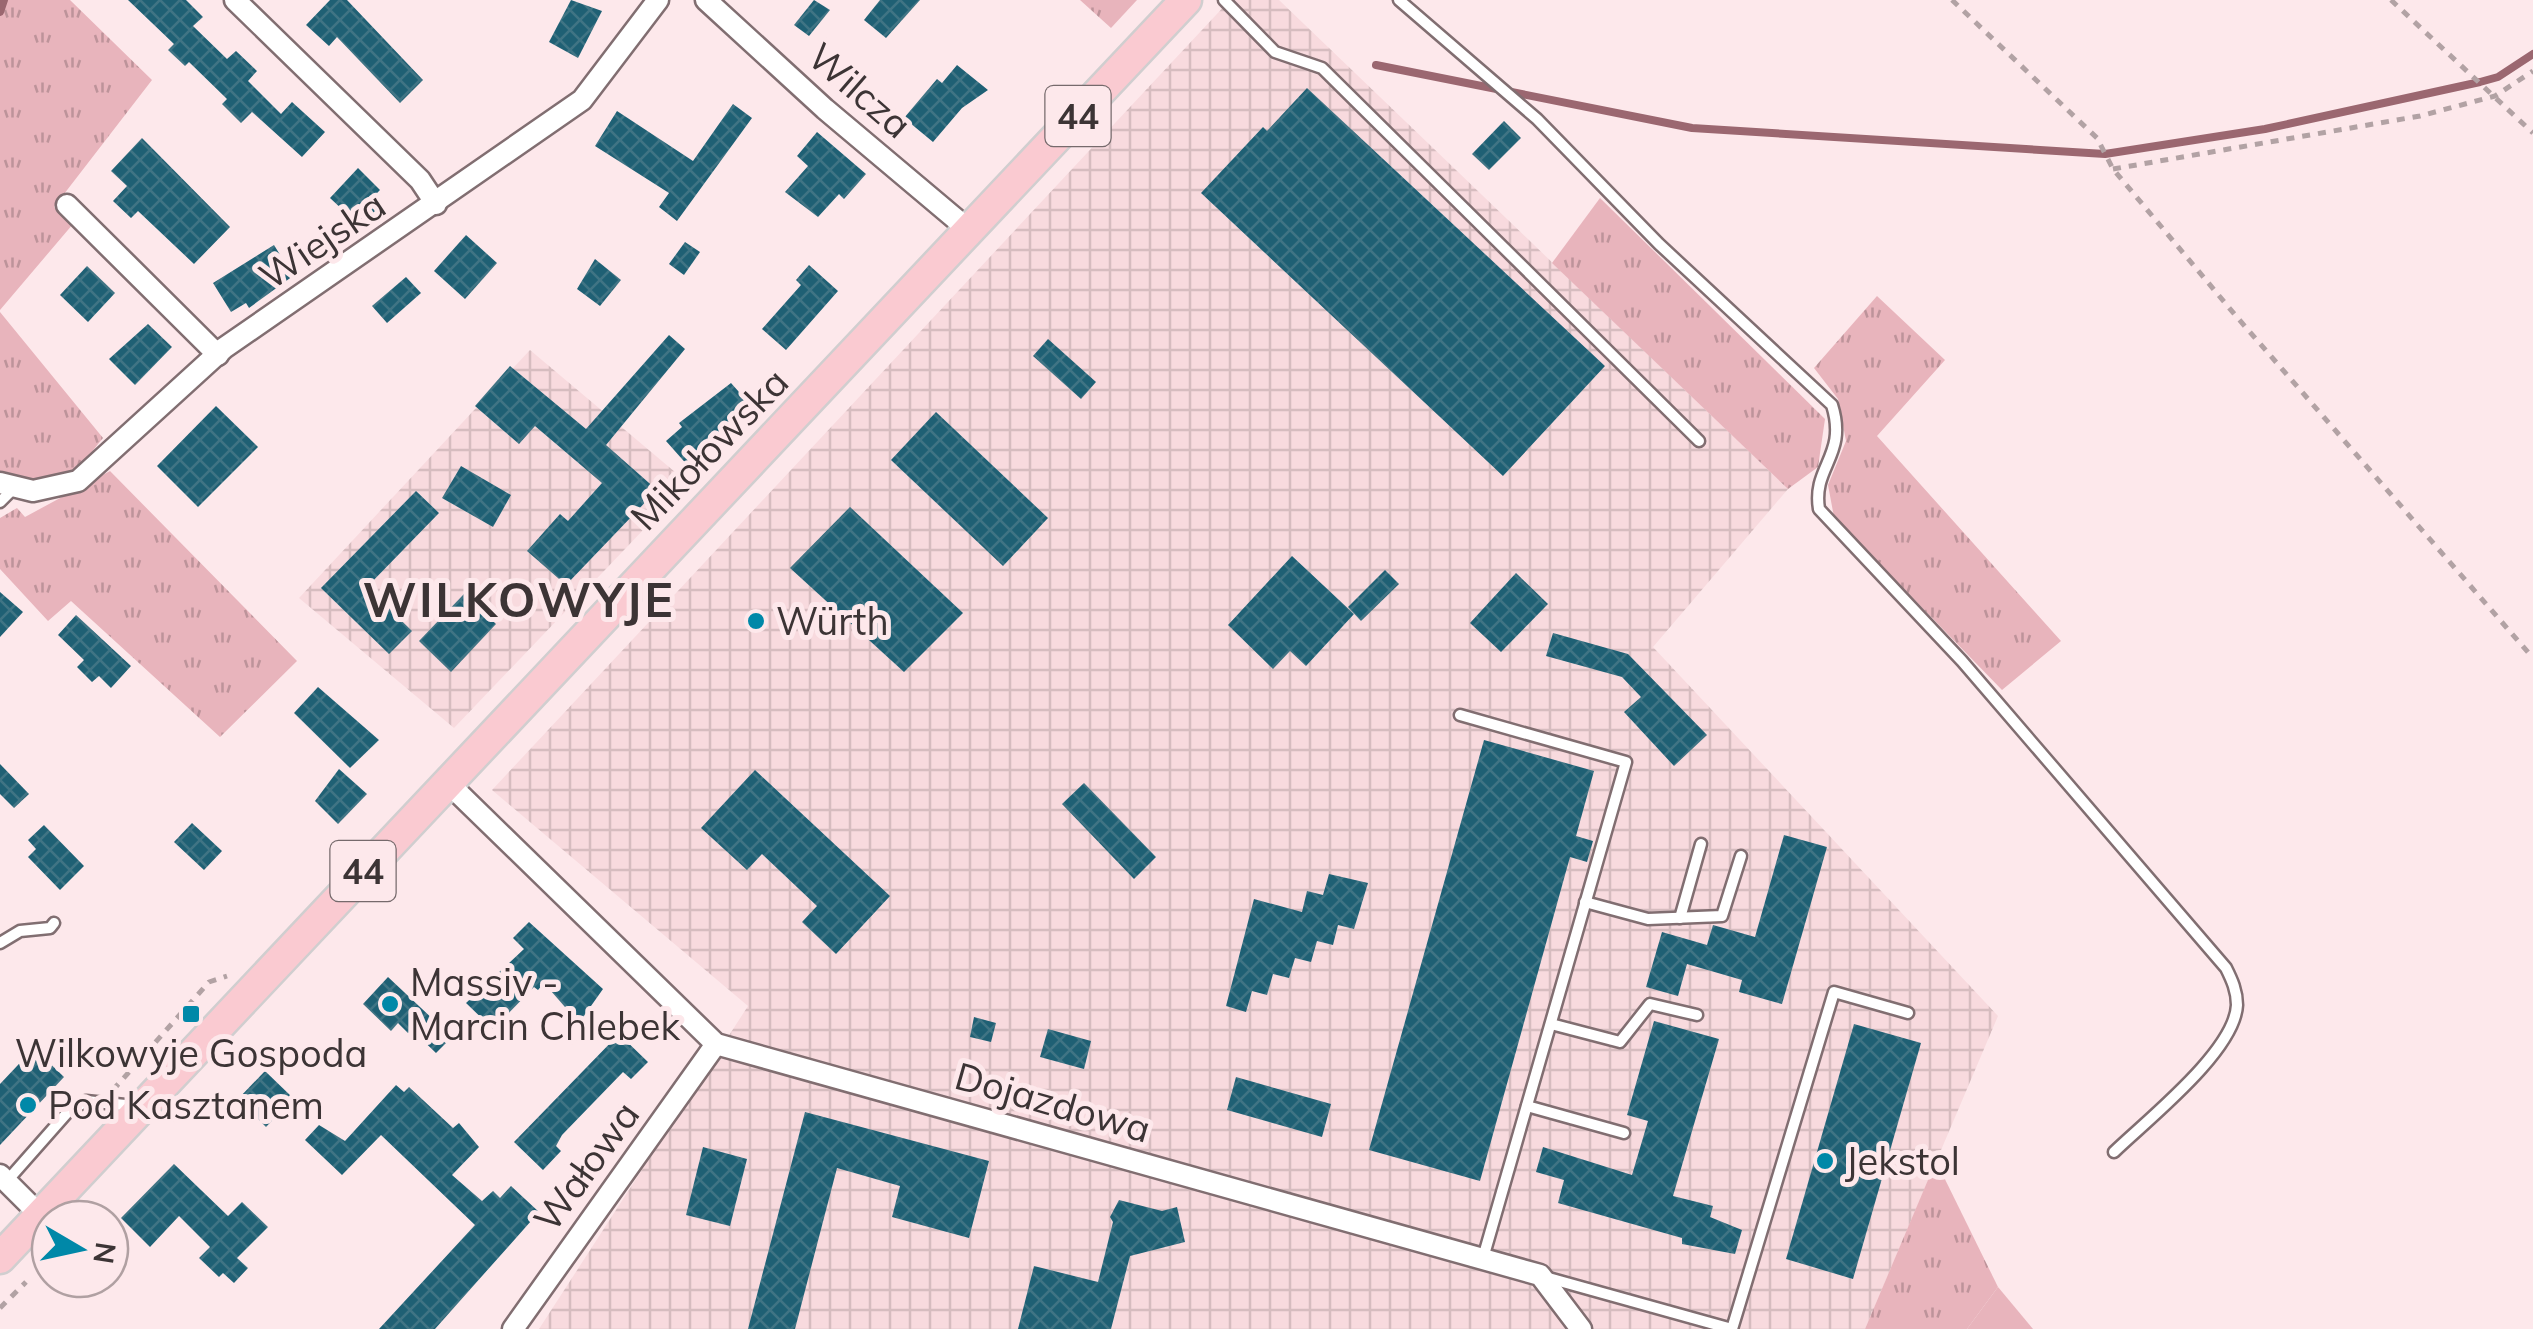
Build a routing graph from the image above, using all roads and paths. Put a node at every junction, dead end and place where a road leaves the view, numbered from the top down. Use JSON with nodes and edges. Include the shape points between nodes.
{"nodes":[{"id":1,"x":235,"y":0,"type":"edge"},
{"id":2,"x":658,"y":0,"type":"edge"},
{"id":3,"x":706,"y":0,"type":"edge"},
{"id":4,"x":1186,"y":0,"type":"edge"},
{"id":5,"x":1224,"y":0,"type":"edge"},
{"id":6,"x":1399,"y":0,"type":"edge"},
{"id":7,"x":1952,"y":0,"type":"edge"},
{"id":8,"x":2392,"y":0,"type":"edge"},
{"id":9,"x":2533,"y":71,"type":"edge"},
{"id":10,"x":2495,"y":96,"type":"junction"},
{"id":11,"x":2533,"y":132,"type":"edge"},
{"id":12,"x":2113,"y":169,"type":"junction"},
{"id":13,"x":436,"y":204,"type":"junction"},
{"id":14,"x":67,"y":206,"type":"dead end"},
{"id":15,"x":970,"y":231,"type":"junction"},
{"id":16,"x":218,"y":354,"type":"junction"},
{"id":17,"x":1699,"y":441,"type":"dead end"},
{"id":18,"x":5,"y":491,"type":"edge"},
{"id":19,"x":2533,"y":658,"type":"edge"},
{"id":20,"x":1460,"y":715,"type":"dead end"},
{"id":21,"x":447,"y":782,"type":"junction"},
{"id":22,"x":1700,"y":844,"type":"dead end"},
{"id":23,"x":1741,"y":856,"type":"dead end"},
{"id":24,"x":1586,"y":902,"type":"junction"},
{"id":25,"x":1680,"y":918,"type":"junction"},
{"id":26,"x":54,"y":924,"type":"dead end"},
{"id":27,"x":0,"y":942,"type":"edge"},
{"id":28,"x":210,"y":982,"type":"dead end"},
{"id":29,"x":1908,"y":1013,"type":"dead end"},
{"id":30,"x":1697,"y":1015,"type":"dead end"},
{"id":31,"x":1550,"y":1024,"type":"junction"},
{"id":32,"x":716,"y":1044,"type":"junction"},
{"id":33,"x":126,"y":1105,"type":"junction"},
{"id":34,"x":1527,"y":1106,"type":"junction"},
{"id":35,"x":1624,"y":1133,"type":"dead end"},
{"id":36,"x":2114,"y":1152,"type":"dead end"},
{"id":37,"x":3,"y":1178,"type":"edge"},
{"id":38,"x":53,"y":1199,"type":"edge"},
{"id":39,"x":30,"y":1205,"type":"edge"},
{"id":40,"x":30,"y":1226,"type":"edge"},
{"id":41,"x":0,"y":1258,"type":"edge"},
{"id":42,"x":1483,"y":1259,"type":"junction"},
{"id":43,"x":1540,"y":1275,"type":"junction"},
{"id":44,"x":26,"y":1282,"type":"dead end"},
{"id":45,"x":0,"y":1308,"type":"edge"},
{"id":46,"x":513,"y":1329,"type":"edge"},
{"id":47,"x":1581,"y":1329,"type":"edge"},
{"id":48,"x":1732,"y":1329,"type":"edge"}],
"edges":[{"from":1,"to":13,"type":"street","via":[[420,180]]},
{"from":2,"to":13,"type":"street","name":"Wiejska","via":[[582,100]]},
{"from":3,"to":15,"type":"street","name":"Wilcza"},
{"from":4,"to":15,"type":"main road","name":"Mikołowska","number":"44"},
{"from":5,"to":17,"type":"lane","via":[[1276,52],[1322,68]]},
{"from":6,"to":36,"type":"lane","via":[[1517,102],[1832,406],[1837,443],[1818,483],[1819,509],[1962,661],[2226,968],[2237,1006],[2232,1026],[2208,1060]]},
{"from":7,"to":12,"type":"path","via":[[2097,138]]},
{"from":8,"to":10,"type":"path"},
{"from":9,"to":10,"type":"path"},
{"from":10,"to":11,"type":"path"},
{"from":10,"to":12,"type":"path","via":[[2420,116]]},
{"from":12,"to":19,"type":"path"},
{"from":13,"to":16,"type":"street","name":"Wiejska"},
{"from":14,"to":16,"type":"street"},
{"from":15,"to":21,"type":"main road","name":"Mikołowska","number":"44"},
{"from":16,"to":18,"type":"street","name":"Wiejska","via":[[78,481]]},
{"from":20,"to":24,"type":"lane","via":[[1626,762]]},
{"from":21,"to":32,"type":"street","name":"Dojazdowa"},
{"from":21,"to":33,"type":"main road","name":"Mikołowska","number":"44"},
{"from":22,"to":25,"type":"lane"},
{"from":23,"to":25,"type":"lane","via":[[1722,916]]},
{"from":24,"to":25,"type":"lane","via":[[1648,919]]},
{"from":24,"to":31,"type":"lane"},
{"from":26,"to":27,"type":"lane"},
{"from":28,"to":33,"type":"path","via":[[114,1084]]},
{"from":29,"to":48,"type":"lane","via":[[1834,992]]},
{"from":30,"to":31,"type":"lane","via":[[1650,1004],[1620,1042]]},
{"from":31,"to":34,"type":"lane"},
{"from":32,"to":42,"type":"street","name":"Dojazdowa"},
{"from":32,"to":46,"type":"street","name":"Wałowa"},
{"from":33,"to":37,"type":"lane","via":[[86,1100]]},
{"from":33,"to":38,"type":"main road","name":"Mikołowska","number":"44"},
{"from":34,"to":35,"type":"lane"},
{"from":34,"to":42,"type":"lane"},
{"from":37,"to":39,"type":"street"},
{"from":40,"to":41,"type":"main road","name":"Mikołowska","number":"44"},
{"from":42,"to":43,"type":"street","name":"Dojazdowa"},
{"from":43,"to":47,"type":"street"},
{"from":43,"to":48,"type":"lane","name":"Dojazdowa"},
{"from":44,"to":45,"type":"path"}]}
